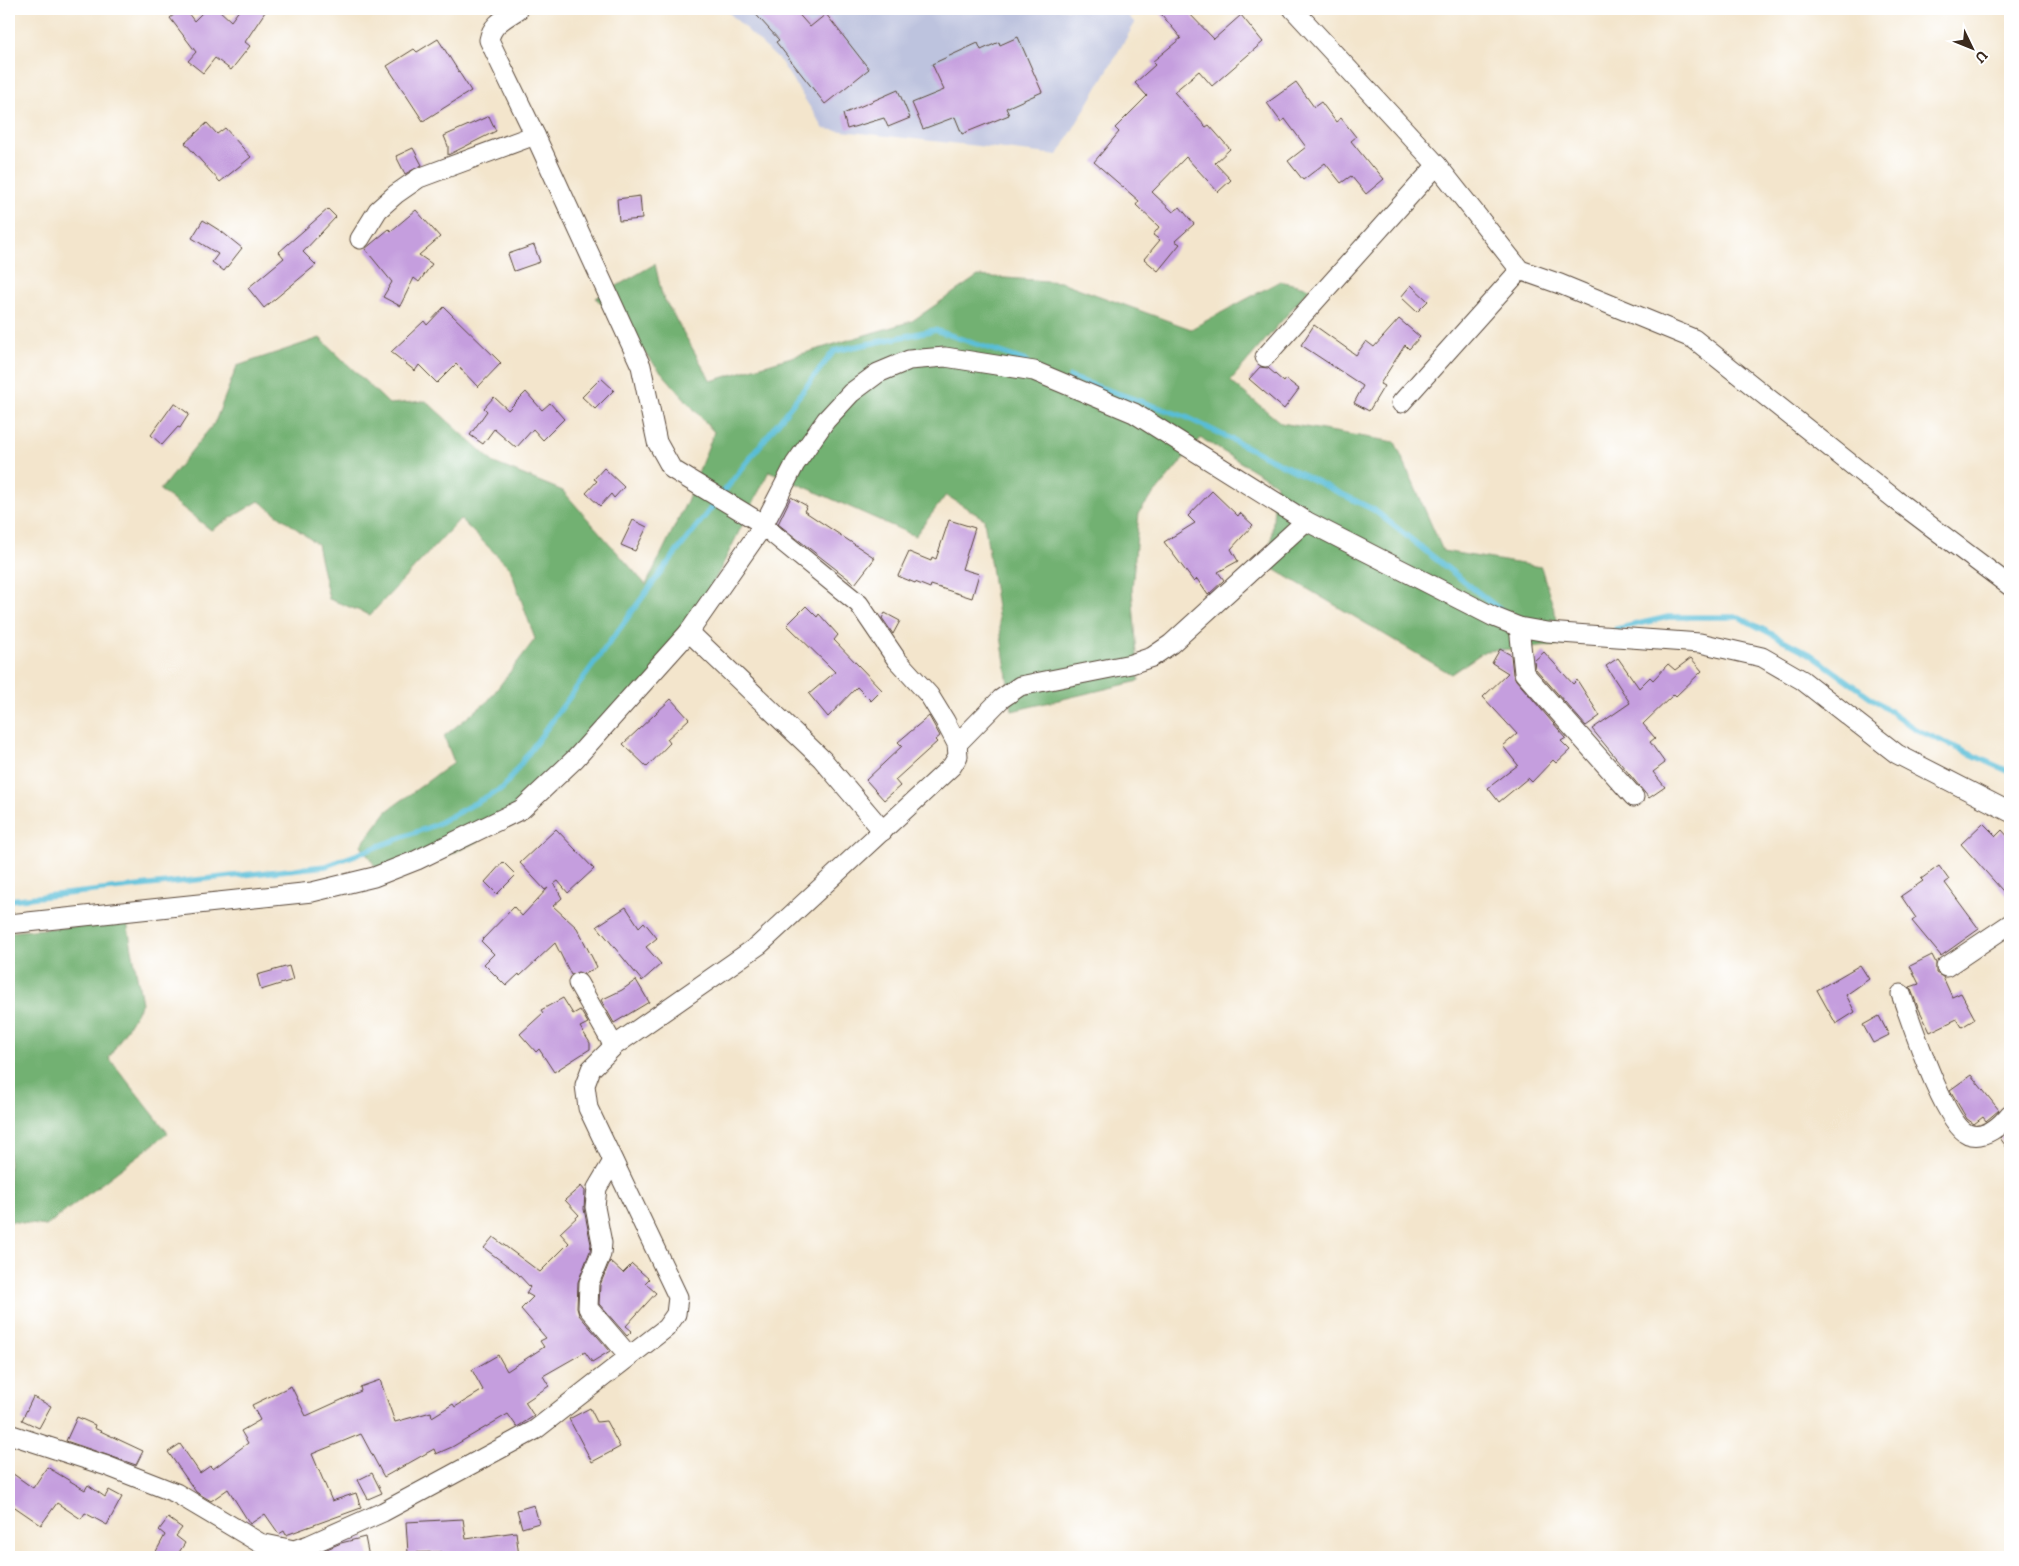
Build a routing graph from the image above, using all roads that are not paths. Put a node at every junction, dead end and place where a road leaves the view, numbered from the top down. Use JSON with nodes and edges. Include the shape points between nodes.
{"nodes":[{"id":1,"x":519,"y":9,"type":"edge"},
{"id":2,"x":1293,"y":9,"type":"edge"},
{"id":3,"x":535,"y":135,"type":"junction"},
{"id":4,"x":1438,"y":165,"type":"junction"},
{"id":5,"x":360,"y":239,"type":"dead end"},
{"id":6,"x":1520,"y":270,"type":"junction"},
{"id":7,"x":1265,"y":357,"type":"dead end"},
{"id":8,"x":1402,"y":403,"type":"dead end"},
{"id":9,"x":1306,"y":521,"type":"junction"},
{"id":10,"x":759,"y":523,"type":"junction"},
{"id":11,"x":2010,"y":586,"type":"edge"},
{"id":12,"x":1519,"y":627,"type":"junction"},
{"id":13,"x":689,"y":632,"type":"junction"},
{"id":14,"x":957,"y":744,"type":"junction"},
{"id":15,"x":1634,"y":797,"type":"dead end"},
{"id":16,"x":2010,"y":812,"type":"edge"},
{"id":17,"x":882,"y":831,"type":"junction"},
{"id":18,"x":9,"y":924,"type":"edge"},
{"id":19,"x":2010,"y":924,"type":"edge"},
{"id":20,"x":1946,"y":967,"type":"dead end"},
{"id":21,"x":578,"y":984,"type":"dead end"},
{"id":22,"x":1901,"y":994,"type":"dead end"},
{"id":23,"x":614,"y":1046,"type":"junction"},
{"id":24,"x":2010,"y":1114,"type":"edge"},
{"id":25,"x":613,"y":1160,"type":"junction"},
{"id":26,"x":629,"y":1356,"type":"junction"},
{"id":27,"x":9,"y":1434,"type":"edge"}],
"edges":[{"from":1,"to":3,"type":"street","via":[[498,23],[489,40]]},
{"from":2,"to":4,"type":"street"},
{"from":3,"to":5,"type":"street","via":[[419,178],[378,210]]},
{"from":3,"to":10,"type":"street","via":[[641,366],[657,442],[672,469]]},
{"from":4,"to":6,"type":"street"},
{"from":4,"to":7,"type":"street"},
{"from":6,"to":8,"type":"street"},
{"from":6,"to":11,"type":"street","via":[[1694,339]]},
{"from":9,"to":10,"type":"street","via":[[1134,413],[1034,370],[945,357],[909,360],[878,373],[851,393],[826,420]]},
{"from":9,"to":12,"type":"street"},
{"from":9,"to":14,"type":"street","via":[[1171,644],[1152,657],[1020,686],[1001,699]]},
{"from":10,"to":13,"type":"street"},
{"from":10,"to":14,"type":"street","via":[[859,604],[897,660],[928,695]]},
{"from":12,"to":15,"type":"street","via":[[1524,673]]},
{"from":12,"to":16,"type":"street","via":[[1547,632],[1700,643],[1762,657],[1802,680],[1897,754]]},
{"from":13,"to":17,"type":"street","via":[[822,759]]},
{"from":13,"to":18,"type":"street","via":[[576,758],[522,810],[417,860],[374,877],[312,892]]},
{"from":14,"to":17,"type":"street","via":[[958,756],[952,766]]},
{"from":17,"to":23,"type":"street","via":[[759,945]]},
{"from":19,"to":20,"type":"street"},
{"from":21,"to":23,"type":"street"},
{"from":22,"to":24,"type":"street","via":[[1937,1090],[1959,1127],[1968,1134],[1990,1132]]},
{"from":23,"to":25,"type":"street","via":[[591,1069],[585,1090],[588,1108]]},
{"from":25,"to":26,"type":"street","via":[[597,1188],[595,1207],[602,1243],[589,1284],[588,1308]]},
{"from":25,"to":26,"type":"street","via":[[678,1297],[676,1314],[666,1328]]},
{"from":26,"to":27,"type":"street","via":[[535,1430],[383,1512],[294,1550],[260,1543],[176,1493]]}]}
